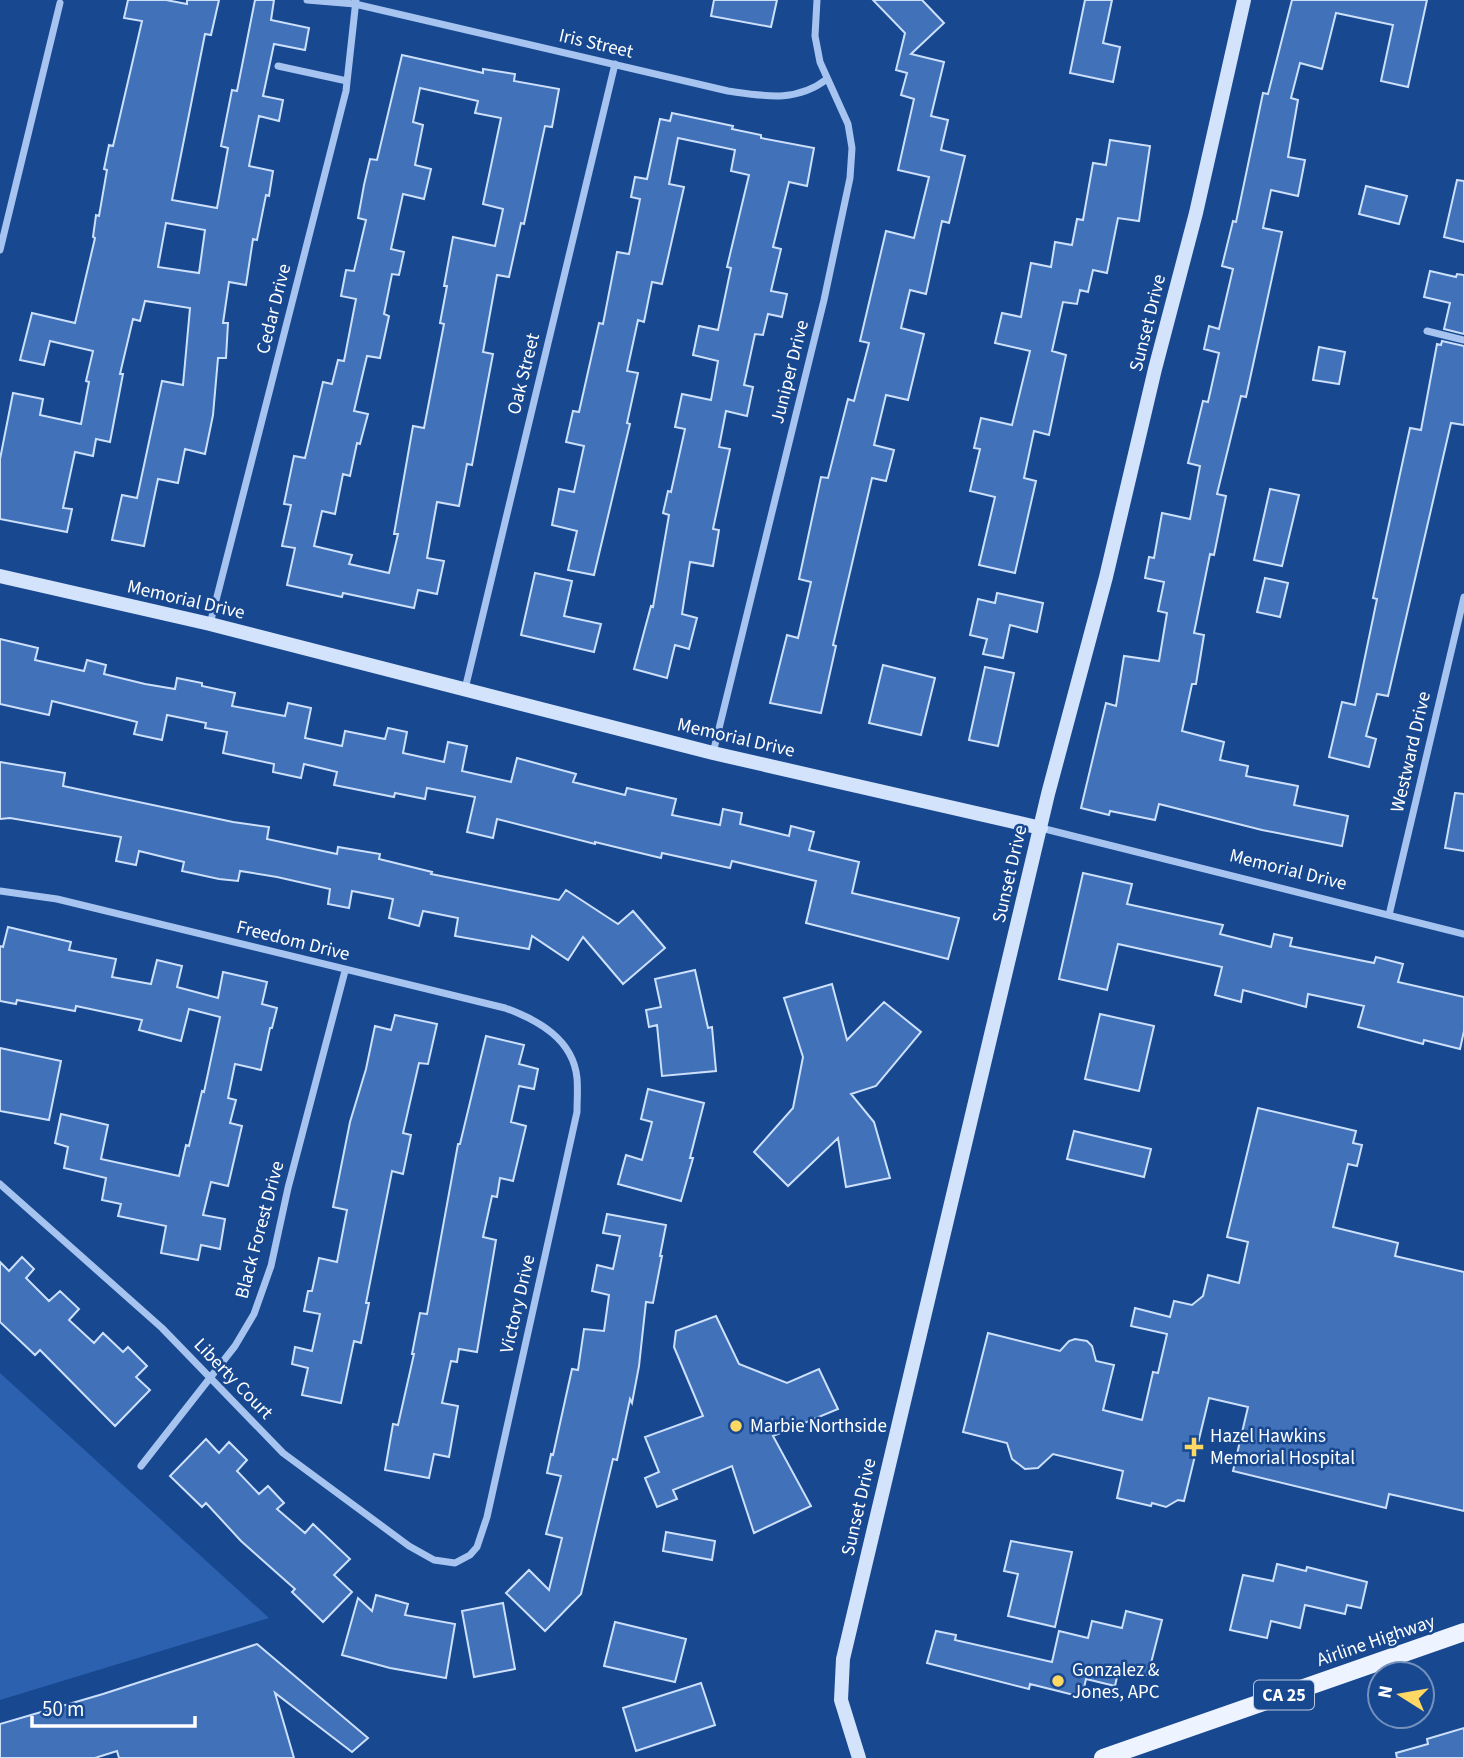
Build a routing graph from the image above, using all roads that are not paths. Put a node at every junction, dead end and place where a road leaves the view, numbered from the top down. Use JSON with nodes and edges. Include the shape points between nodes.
{"nodes":[{"id":1,"x":307,"y":0,"type":"edge"},
{"id":2,"x":817,"y":0,"type":"edge"},
{"id":3,"x":1244,"y":0,"type":"edge"},
{"id":4,"x":355,"y":2,"type":"edge"},
{"id":5,"x":60,"y":3,"type":"dead end"},
{"id":6,"x":615,"y":64,"type":"junction"},
{"id":7,"x":278,"y":66,"type":"dead end"},
{"id":8,"x":827,"y":79,"type":"junction"},
{"id":9,"x":347,"y":81,"type":"junction"},
{"id":10,"x":0,"y":250,"type":"edge"},
{"id":11,"x":1427,"y":331,"type":"dead end"},
{"id":12,"x":1464,"y":340,"type":"edge"},
{"id":13,"x":0,"y":576,"type":"edge"},
{"id":14,"x":1464,"y":597,"type":"edge"},
{"id":15,"x":210,"y":624,"type":"junction"},
{"id":16,"x":464,"y":691,"type":"junction"},
{"id":17,"x":713,"y":753,"type":"junction"},
{"id":18,"x":1041,"y":828,"type":"junction"},
{"id":19,"x":0,"y":891,"type":"edge"},
{"id":20,"x":1389,"y":915,"type":"junction"},
{"id":21,"x":1464,"y":934,"type":"edge"},
{"id":22,"x":345,"y":971,"type":"junction"},
{"id":23,"x":566,"y":1048,"type":"joint"},
{"id":24,"x":0,"y":1184,"type":"edge"},
{"id":25,"x":208,"y":1378,"type":"junction"},
{"id":26,"x":141,"y":1466,"type":"dead end"},
{"id":27,"x":463,"y":1560,"type":"joint"},
{"id":28,"x":1464,"y":1632,"type":"edge"},
{"id":29,"x":1154,"y":1741,"type":"junction"},
{"id":30,"x":859,"y":1758,"type":"edge"},
{"id":31,"x":1103,"y":1758,"type":"edge"},
{"id":32,"x":1130,"y":1758,"type":"edge"}],
"edges":[{"from":1,"to":4,"type":"street","name":"Iris Street"},
{"from":2,"to":8,"type":"street","name":"Juniper Drive","via":[[814,36]]},
{"from":3,"to":18,"type":"street","name":"Sunset Drive","via":[[1196,213]]},
{"from":4,"to":6,"type":"street","name":"Iris Street"},
{"from":4,"to":9,"type":"street","name":"Cedar Drive"},
{"from":5,"to":10,"type":"street"},
{"from":6,"to":8,"type":"street","name":"Iris Street","via":[[768,97],[806,93]]},
{"from":6,"to":16,"type":"street","name":"Oak Street"},
{"from":7,"to":9,"type":"street"},
{"from":8,"to":17,"type":"street","name":"Juniper Drive","via":[[848,124],[850,178]]},
{"from":9,"to":15,"type":"street","name":"Cedar Drive"},
{"from":11,"to":12,"type":"street"},
{"from":13,"to":15,"type":"street","name":"Memorial Drive"},
{"from":14,"to":20,"type":"street","name":"Westward Drive"},
{"from":15,"to":16,"type":"street","name":"Memorial Drive"},
{"from":16,"to":17,"type":"street","name":"Memorial Drive"},
{"from":17,"to":18,"type":"street","name":"Memorial Drive"},
{"from":18,"to":20,"type":"street","name":"Memorial Drive"},
{"from":18,"to":30,"type":"street","name":"Sunset Drive","via":[[843,1659],[841,1700]]},
{"from":19,"to":22,"type":"street","name":"Freedom Drive","via":[[57,900]]},
{"from":20,"to":21,"type":"street","name":"Memorial Drive"},
{"from":22,"to":23,"type":"street","name":"Freedom Drive","via":[[505,1008],[541,1024]]},
{"from":22,"to":25,"type":"street","name":"Black Forest Drive","via":[[271,1266],[254,1314]]},
{"from":23,"to":27,"type":"street","name":"Victory Drive","via":[[577,1077],[577,1112],[487,1517],[477,1547]]},
{"from":24,"to":25,"type":"street","name":"Liberty Court","via":[[162,1328]]},
{"from":25,"to":26,"type":"street","name":"Black Forest Drive"},
{"from":25,"to":27,"type":"street","name":"Liberty Court","via":[[283,1452],[371,1520],[434,1560]]},
{"from":28,"to":29,"type":"main road","name":"Airline Highway","number":"CA 25"},
{"from":29,"to":31,"type":"main road","name":"Airline Highway","number":"CA 25"},
{"from":29,"to":32,"type":"main road"}]}
